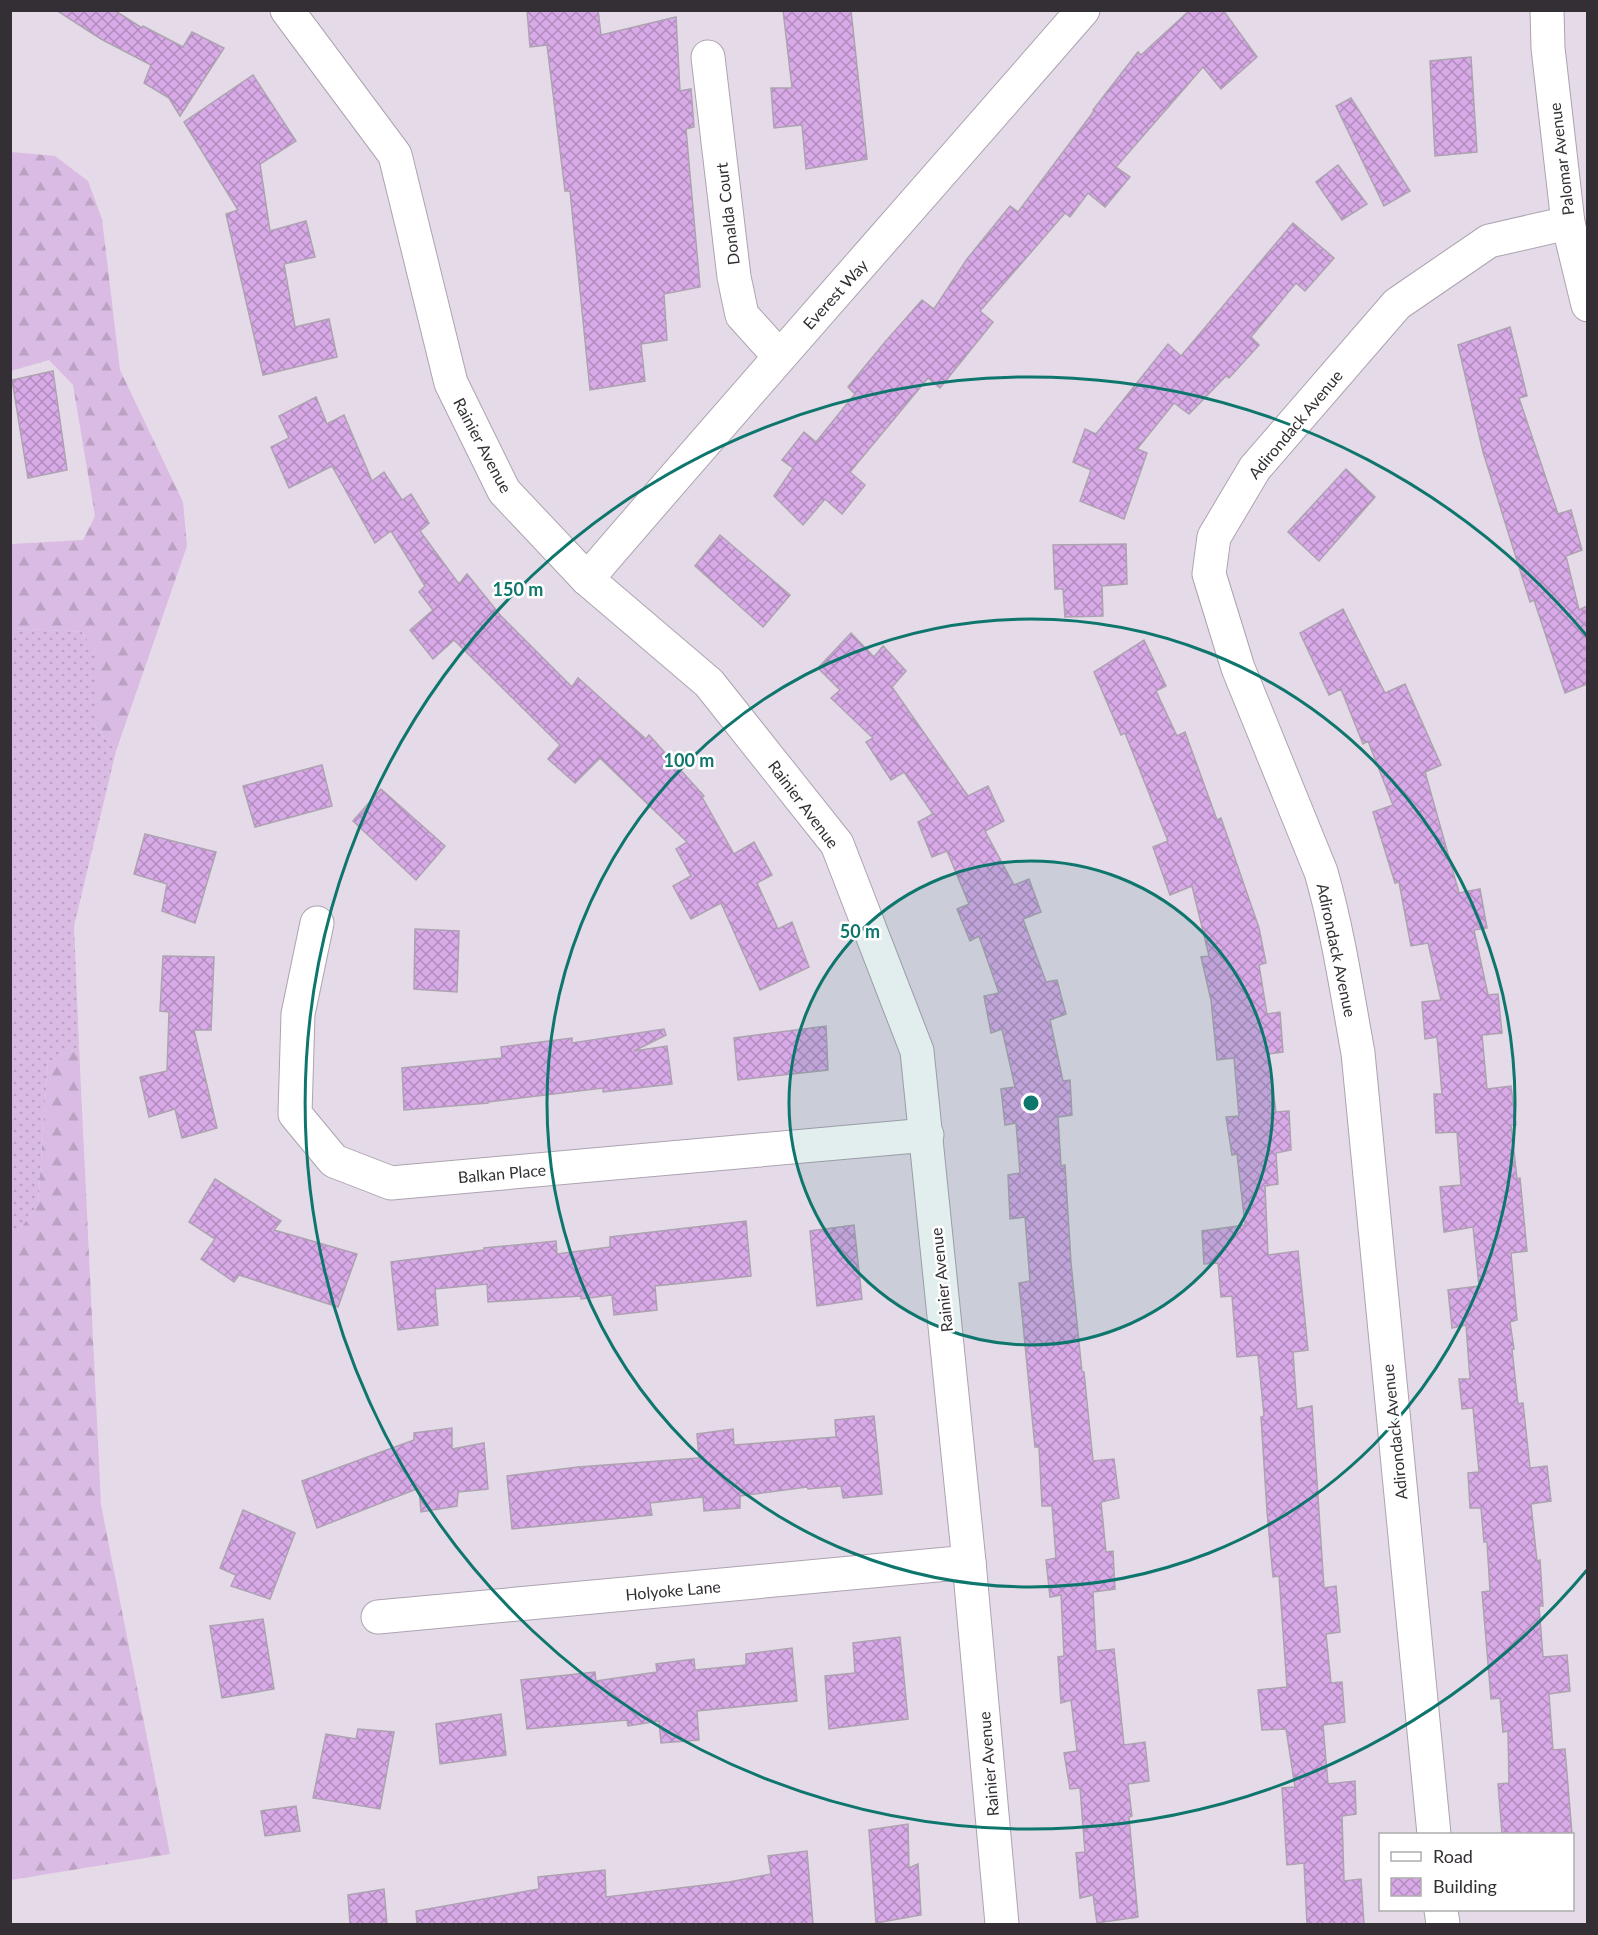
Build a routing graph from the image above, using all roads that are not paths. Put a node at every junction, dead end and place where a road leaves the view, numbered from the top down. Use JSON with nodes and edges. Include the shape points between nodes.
{"nodes":[{"id":1,"x":1083,"y":10,"type":"edge"},
{"id":2,"x":1547,"y":10,"type":"edge"},
{"id":3,"x":293,"y":13,"type":"edge"},
{"id":4,"x":708,"y":57,"type":"dead end"},
{"id":5,"x":1568,"y":223,"type":"junction"},
{"id":6,"x":1587,"y":305,"type":"edge"},
{"id":7,"x":779,"y":356,"type":"junction"},
{"id":8,"x":587,"y":579,"type":"junction"},
{"id":9,"x":317,"y":923,"type":"dead end"},
{"id":10,"x":927,"y":1135,"type":"junction"},
{"id":11,"x":969,"y":1562,"type":"junction"},
{"id":12,"x":378,"y":1617,"type":"dead end"},
{"id":13,"x":1434,"y":1833,"type":"edge"},
{"id":14,"x":1002,"y":1924,"type":"edge"}],
"edges":[{"from":1,"to":7,"type":"street","name":"Everest Way"},
{"from":2,"to":5,"type":"street","name":"Palomar Avenue"},
{"from":3,"to":8,"type":"street","name":"Rainier Avenue","via":[[395,155],[450,383],[504,491]]},
{"from":4,"to":7,"type":"street","name":"Donalda Court","via":[[742,315]]},
{"from":5,"to":6,"type":"street","name":"Palomar Avenue"},
{"from":5,"to":13,"type":"street","name":"Adirondack Avenue","via":[[1489,241],[1397,304],[1255,468],[1214,537],[1209,574],[1238,668],[1321,872],[1341,955],[1358,1053]]},
{"from":7,"to":8,"type":"street","name":"Everest Way"},
{"from":8,"to":10,"type":"street","name":"Rainier Avenue","via":[[709,683],[837,844],[917,1051]]},
{"from":9,"to":10,"type":"street","name":"Balkan Place","via":[[298,1014],[295,1114],[334,1161],[391,1183]]},
{"from":10,"to":11,"type":"street","name":"Rainier Avenue"},
{"from":11,"to":12,"type":"street","name":"Holyoke Lane"},
{"from":11,"to":14,"type":"street","name":"Rainier Avenue"}]}
